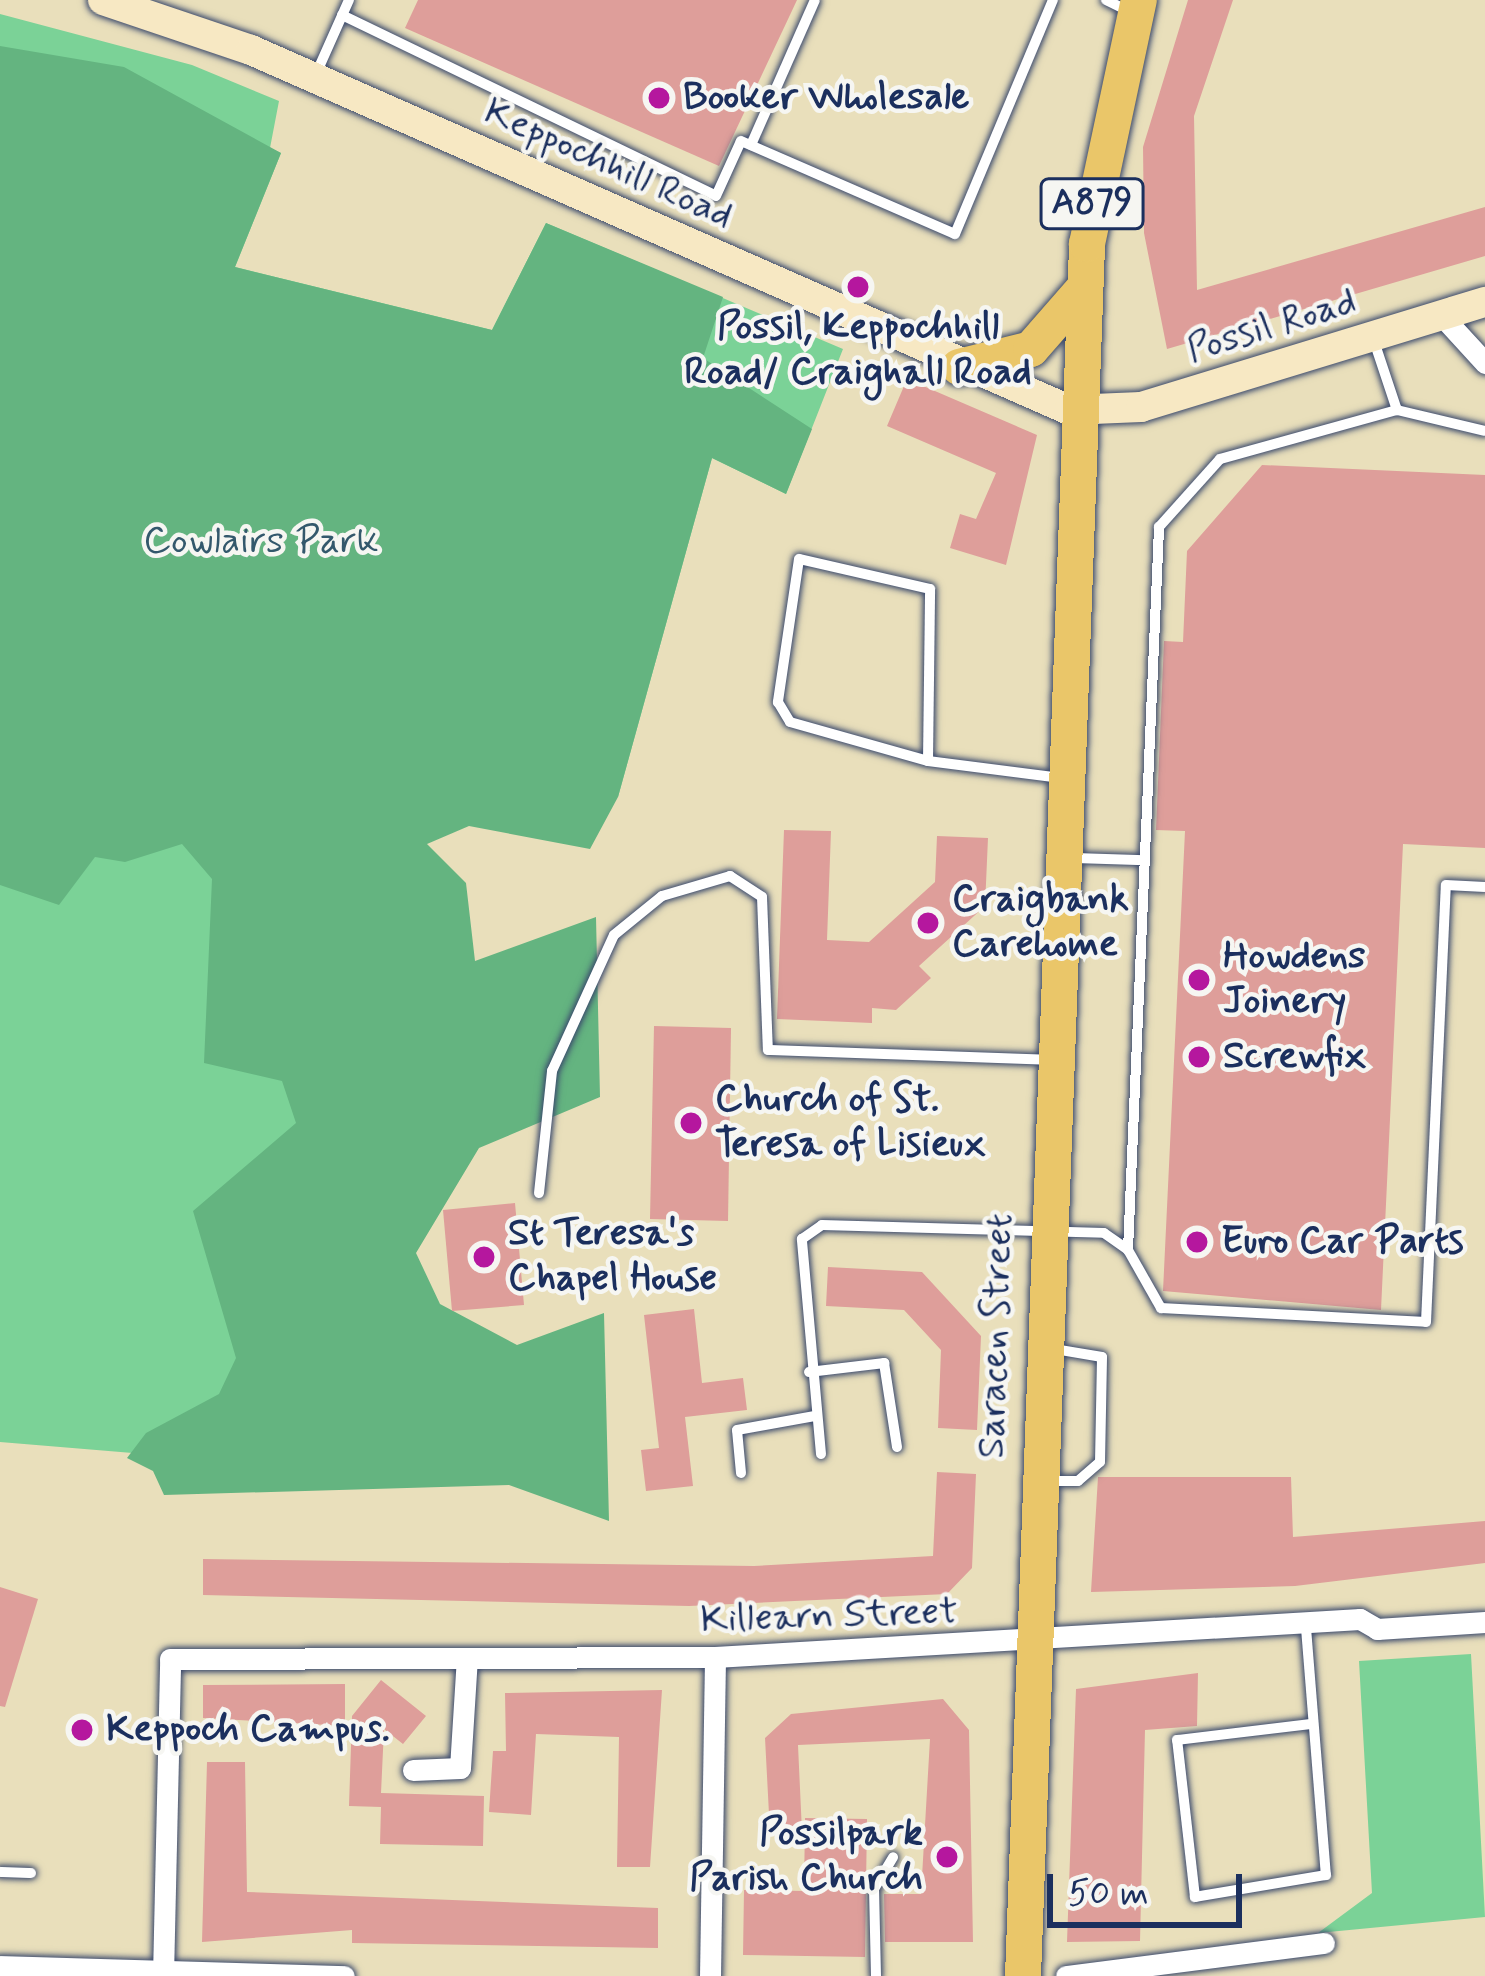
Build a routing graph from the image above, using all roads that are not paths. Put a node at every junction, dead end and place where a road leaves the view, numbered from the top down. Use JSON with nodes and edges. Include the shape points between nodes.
{"nodes":[{"id":1,"x":103,"y":0,"type":"edge"},
{"id":2,"x":349,"y":0,"type":"edge"},
{"id":3,"x":815,"y":0,"type":"edge"},
{"id":4,"x":1053,"y":0,"type":"edge"},
{"id":5,"x":1126,"y":4,"type":"edge"},
{"id":6,"x":342,"y":15,"type":"junction"},
{"id":7,"x":314,"y":78,"type":"junction"},
{"id":8,"x":751,"y":145,"type":"junction"},
{"id":9,"x":1084,"y":287,"type":"junction"},
{"id":10,"x":1485,"y":302,"type":"edge"},
{"id":11,"x":1442,"y":316,"type":"junction"},
{"id":12,"x":1372,"y":338,"type":"junction"},
{"id":13,"x":1485,"y":363,"type":"edge"},
{"id":14,"x":958,"y":367,"type":"junction"},
{"id":15,"x":1396,"y":410,"type":"junction"},
{"id":16,"x":1078,"y":412,"type":"junction"},
{"id":17,"x":1485,"y":431,"type":"edge"},
{"id":18,"x":928,"y":760,"type":"junction"},
{"id":19,"x":1064,"y":778,"type":"junction"},
{"id":20,"x":1057,"y":858,"type":"junction"},
{"id":21,"x":1140,"y":860,"type":"junction"},
{"id":22,"x":1485,"y":887,"type":"edge"},
{"id":23,"x":1051,"y":1060,"type":"junction"},
{"id":24,"x":539,"y":1192,"type":"dead end"},
{"id":25,"x":1043,"y":1232,"type":"junction"},
{"id":26,"x":1128,"y":1250,"type":"junction"},
{"id":27,"x":1039,"y":1349,"type":"junction"},
{"id":28,"x":808,"y":1372,"type":"junction"},
{"id":29,"x":815,"y":1417,"type":"junction"},
{"id":30,"x":897,"y":1447,"type":"dead end"},
{"id":31,"x":820,"y":1454,"type":"dead end"},
{"id":32,"x":741,"y":1473,"type":"dead end"},
{"id":33,"x":1033,"y":1481,"type":"junction"},
{"id":34,"x":1485,"y":1622,"type":"edge"},
{"id":35,"x":1306,"y":1628,"type":"junction"},
{"id":36,"x":1029,"y":1645,"type":"junction"},
{"id":37,"x":467,"y":1658,"type":"junction"},
{"id":38,"x":716,"y":1658,"type":"junction"},
{"id":39,"x":1312,"y":1724,"type":"junction"},
{"id":40,"x":413,"y":1770,"type":"dead end"},
{"id":41,"x":893,"y":1857,"type":"dead end"},
{"id":42,"x":0,"y":1872,"type":"edge"},
{"id":43,"x":31,"y":1873,"type":"dead end"},
{"id":44,"x":1324,"y":1942,"type":"dead end"},
{"id":45,"x":0,"y":1966,"type":"edge"},
{"id":46,"x":1175,"y":1970,"type":"edge"},
{"id":47,"x":163,"y":1973,"type":"edge"},
{"id":48,"x":344,"y":1976,"type":"edge"},
{"id":49,"x":710,"y":1976,"type":"edge"},
{"id":50,"x":876,"y":1976,"type":"edge"},
{"id":51,"x":1022,"y":1976,"type":"edge"},
{"id":52,"x":1066,"y":1976,"type":"edge"}],
"edges":[{"from":1,"to":7,"type":"street","name":"Keppochhill Road"},
{"from":2,"to":6,"type":"lane"},
{"from":3,"to":8,"type":"lane"},
{"from":4,"to":8,"type":"lane","via":[[955,234]]},
{"from":5,"to":9,"type":"main road","number":"A879"},
{"from":6,"to":7,"type":"lane"},
{"from":6,"to":8,"type":"lane","via":[[716,196],[741,141]]},
{"from":7,"to":14,"type":"street","name":"Keppochhill Road"},
{"from":9,"to":14,"type":"main road","via":[[1031,349]]},
{"from":9,"to":16,"type":"main road","number":"A879"},
{"from":10,"to":11,"type":"street","name":"Possil Road"},
{"from":11,"to":12,"type":"street","name":"Possil Road"},
{"from":11,"to":13,"type":"street"},
{"from":12,"to":15,"type":"lane"},
{"from":12,"to":16,"type":"street","name":"Possil Road","via":[[1142,407]]},
{"from":14,"to":16,"type":"street","name":"Keppochhill Road"},
{"from":15,"to":17,"type":"lane"},
{"from":15,"to":21,"type":"lane","via":[[1220,459],[1167,513],[1153,553]]},
{"from":16,"to":19,"type":"main road","name":"Saracen Street","number":"A879"},
{"from":18,"to":18,"type":"lane","via":[[790,722],[778,702],[799,560],[929,589]]},
{"from":18,"to":19,"type":"lane"},
{"from":19,"to":20,"type":"main road","name":"Saracen Street","number":"A879"},
{"from":20,"to":21,"type":"lane"},
{"from":20,"to":23,"type":"main road","name":"Saracen Street","number":"A879"},
{"from":21,"to":26,"type":"lane"},
{"from":22,"to":26,"type":"lane","via":[[1447,885],[1426,1322],[1161,1308]]},
{"from":23,"to":24,"type":"lane","via":[[768,1050],[762,896],[730,875],[662,896],[614,935],[552,1071]]},
{"from":23,"to":25,"type":"main road","name":"Saracen Street","number":"A879"},
{"from":25,"to":26,"type":"lane","via":[[1104,1233]]},
{"from":25,"to":27,"type":"main road","name":"Saracen Street","number":"A879"},
{"from":25,"to":28,"type":"lane","via":[[822,1225],[802,1239]]},
{"from":27,"to":33,"type":"main road","name":"Saracen Street","number":"A879"},
{"from":27,"to":33,"type":"lane","via":[[1102,1357],[1101,1442],[1085,1478]]},
{"from":28,"to":29,"type":"lane"},
{"from":28,"to":30,"type":"lane","via":[[884,1363]]},
{"from":29,"to":31,"type":"lane"},
{"from":29,"to":32,"type":"lane","via":[[737,1430]]},
{"from":33,"to":36,"type":"main road","name":"Saracen Street","number":"A879"},
{"from":34,"to":35,"type":"street","name":"Killearn Street"},
{"from":35,"to":36,"type":"street","name":"Killearn Street"},
{"from":35,"to":39,"type":"lane"},
{"from":36,"to":38,"type":"street","name":"Killearn Street"},
{"from":36,"to":51,"type":"main road","name":"Saracen Street","number":"A879"},
{"from":37,"to":38,"type":"street","name":"Killearn Street"},
{"from":37,"to":40,"type":"street","via":[[460,1768]]},
{"from":37,"to":47,"type":"street","name":"Killearn Street","via":[[170,1659]]},
{"from":38,"to":49,"type":"street"},
{"from":39,"to":39,"type":"lane","via":[[1326,1875],[1195,1897],[1177,1740]]},
{"from":41,"to":50,"type":"lane","via":[[874,1889]]},
{"from":42,"to":43,"type":"lane"},
{"from":44,"to":46,"type":"street"},
{"from":45,"to":47,"type":"street"},
{"from":46,"to":52,"type":"street"},
{"from":47,"to":48,"type":"street"}]}
